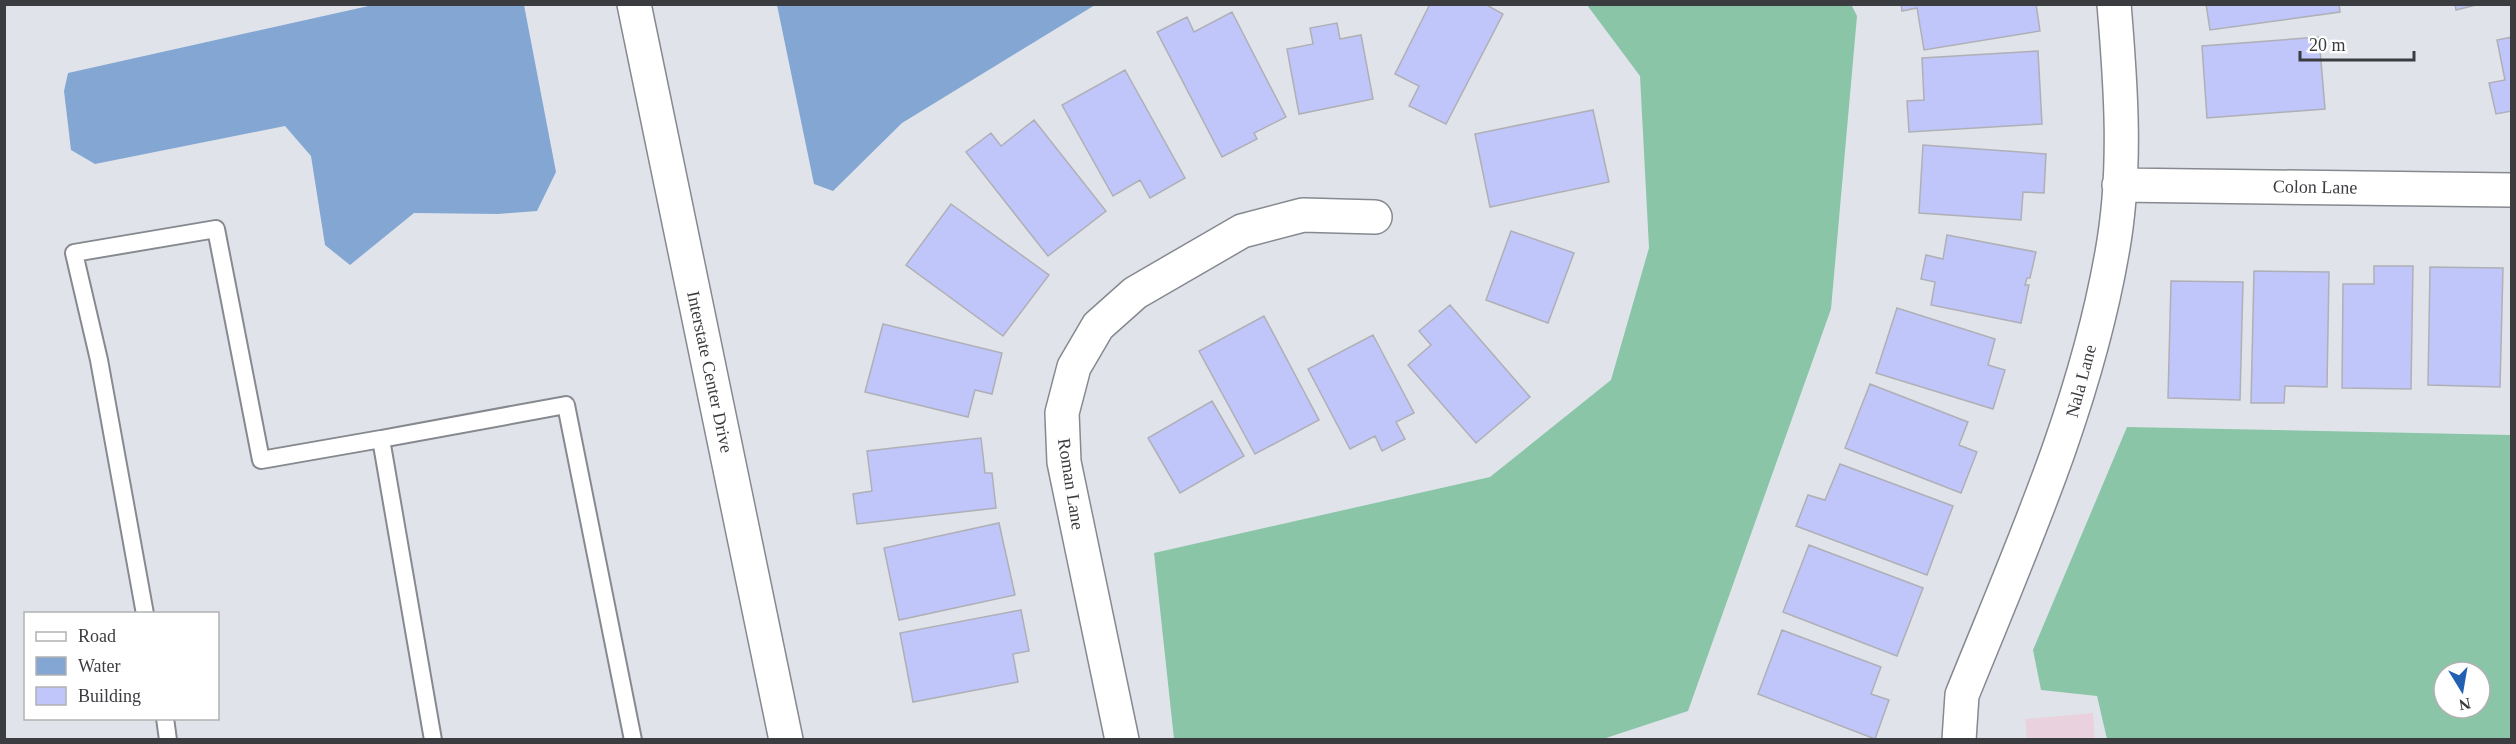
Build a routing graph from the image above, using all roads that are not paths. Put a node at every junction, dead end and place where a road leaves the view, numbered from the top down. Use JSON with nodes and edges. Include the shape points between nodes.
{"nodes":[{"id":1,"x":634,"y":4,"type":"edge"},
{"id":2,"x":2114,"y":4,"type":"edge"},
{"id":3,"x":2119,"y":185,"type":"junction"},
{"id":4,"x":2511,"y":190,"type":"edge"},
{"id":5,"x":1376,"y":216,"type":"dead end"},
{"id":6,"x":381,"y":439,"type":"junction"},
{"id":7,"x":145,"y":612,"type":"edge"},
{"id":8,"x":165,"y":720,"type":"edge"},
{"id":9,"x":168,"y":740,"type":"edge"},
{"id":10,"x":434,"y":740,"type":"edge"},
{"id":11,"x":633,"y":740,"type":"edge"},
{"id":12,"x":786,"y":740,"type":"edge"},
{"id":13,"x":1122,"y":740,"type":"edge"},
{"id":14,"x":1959,"y":740,"type":"edge"}],
"edges":[{"from":1,"to":12,"type":"street","name":"Interstate Center Drive"},
{"from":2,"to":3,"type":"street","name":"Nala Lane","via":[[2123,123]]},
{"from":3,"to":4,"type":"street","name":"Colon Lane"},
{"from":3,"to":14,"type":"street","name":"Nala Lane","via":[[2112,252],[2072,415],[1962,695]]},
{"from":5,"to":13,"type":"street","name":"Roman Lane","via":[[1303,215],[1242,231],[1135,293],[1098,326],[1074,366],[1062,413],[1064,462]]},
{"from":6,"to":7,"type":"lane","via":[[261,460],[216,229],[74,253],[99,360]]},
{"from":6,"to":10,"type":"lane"},
{"from":6,"to":11,"type":"lane","via":[[566,405]]},
{"from":8,"to":9,"type":"lane"}]}
